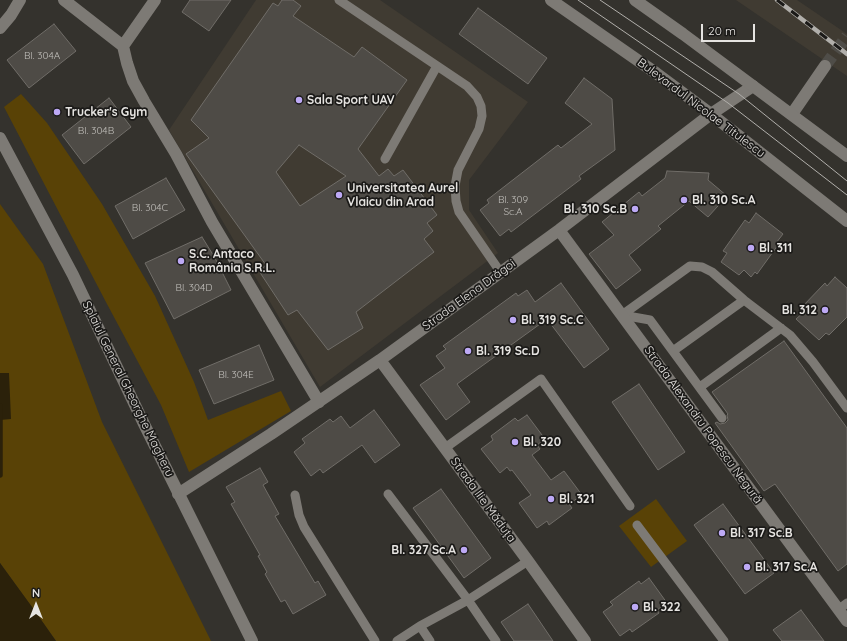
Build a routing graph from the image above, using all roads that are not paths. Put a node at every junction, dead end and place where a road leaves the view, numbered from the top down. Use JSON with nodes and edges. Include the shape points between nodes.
{"nodes":[{"id":1,"x":20,"y":0,"type":"edge"},
{"id":2,"x":64,"y":0,"type":"edge"},
{"id":3,"x":154,"y":0,"type":"edge"},
{"id":4,"x":339,"y":0,"type":"edge"},
{"id":5,"x":551,"y":0,"type":"edge"},
{"id":6,"x":635,"y":0,"type":"edge"},
{"id":7,"x":0,"y":28,"type":"edge"},
{"id":8,"x":123,"y":46,"type":"junction"},
{"id":9,"x":437,"y":66,"type":"junction"},
{"id":10,"x":826,"y":66,"type":"tunnel mouth"},
{"id":11,"x":753,"y":86,"type":"junction"},
{"id":12,"x":711,"y":114,"type":"junction"},
{"id":13,"x":792,"y":114,"type":"junction"},
{"id":14,"x":0,"y":138,"type":"edge"},
{"id":15,"x":847,"y":156,"type":"edge"},
{"id":16,"x":385,"y":159,"type":"dead end"},
{"id":17,"x":847,"y":221,"type":"edge"},
{"id":18,"x":559,"y":230,"type":"junction"},
{"id":19,"x":501,"y":273,"type":"junction"},
{"id":20,"x":744,"y":300,"type":"junction"},
{"id":21,"x":622,"y":316,"type":"junction"},
{"id":22,"x":781,"y":328,"type":"junction"},
{"id":23,"x":673,"y":351,"type":"junction"},
{"id":24,"x":380,"y":360,"type":"junction"},
{"id":25,"x":700,"y":387,"type":"junction"},
{"id":26,"x":319,"y":402,"type":"junction"},
{"id":27,"x":847,"y":408,"type":"edge"},
{"id":28,"x":722,"y":418,"type":"dead end"},
{"id":29,"x":445,"y":448,"type":"junction"},
{"id":30,"x":178,"y":494,"type":"junction"},
{"id":31,"x":388,"y":494,"type":"dead end"},
{"id":32,"x":295,"y":495,"type":"dead end"},
{"id":33,"x":630,"y":506,"type":"dead end"},
{"id":34,"x":637,"y":525,"type":"dead end"},
{"id":35,"x":528,"y":561,"type":"junction"},
{"id":36,"x":468,"y":600,"type":"junction"},
{"id":37,"x":843,"y":606,"type":"edge"},
{"id":38,"x":847,"y":621,"type":"edge"},
{"id":39,"x":420,"y":626,"type":"junction"},
{"id":40,"x":252,"y":641,"type":"edge"},
{"id":41,"x":375,"y":641,"type":"edge"},
{"id":42,"x":397,"y":641,"type":"edge"},
{"id":43,"x":430,"y":641,"type":"edge"},
{"id":44,"x":496,"y":641,"type":"edge"},
{"id":45,"x":585,"y":641,"type":"edge"},
{"id":46,"x":724,"y":641,"type":"edge"}],
"edges":[{"from":1,"to":7,"type":"street"},
{"from":2,"to":8,"type":"street"},
{"from":3,"to":8,"type":"street"},
{"from":4,"to":9,"type":"lane"},
{"from":5,"to":12,"type":"street","name":"Bulevardul Nicolae Titulescu"},
{"from":6,"to":11,"type":"street"},
{"from":8,"to":26,"type":"street","via":[[133,81],[144,101],[212,222]]},
{"from":9,"to":16,"type":"lane"},
{"from":9,"to":19,"type":"lane","via":[[466,86],[481,106],[479,129],[458,170],[454,186],[460,212]]},
{"from":10,"to":13,"type":"street"},
{"from":11,"to":12,"type":"street","name":"Strada Elena Drăgoi"},
{"from":11,"to":13,"type":"street"},
{"from":12,"to":17,"type":"street","name":"Bulevardul Nicolae Titulescu"},
{"from":12,"to":18,"type":"street","name":"Strada Elena Drăgoi"},
{"from":13,"to":15,"type":"street"},
{"from":14,"to":30,"type":"street","name":"Splaiul General Gheorghe Magheru","via":[[73,275]]},
{"from":18,"to":19,"type":"street","name":"Strada Elena Drăgoi"},
{"from":18,"to":21,"type":"street","name":"Strada Alexandru Popescu Negură"},
{"from":19,"to":24,"type":"street","name":"Strada Elena Drăgoi"},
{"from":20,"to":21,"type":"lane","via":[[712,272],[702,267],[690,266]]},
{"from":20,"to":22,"type":"lane"},
{"from":20,"to":23,"type":"lane"},
{"from":21,"to":23,"type":"lane","via":[[650,320]]},
{"from":21,"to":37,"type":"street","name":"Strada Alexandru Popescu Negură"},
{"from":22,"to":25,"type":"lane"},
{"from":22,"to":27,"type":"lane","via":[[813,362]]},
{"from":23,"to":25,"type":"lane"},
{"from":24,"to":26,"type":"street","name":"Strada Elena Drăgoi"},
{"from":24,"to":29,"type":"street","name":"Strada Ilie Măduța"},
{"from":25,"to":28,"type":"lane"},
{"from":26,"to":30,"type":"street","name":"Strada Elena Drăgoi"},
{"from":29,"to":33,"type":"lane","via":[[541,379]]},
{"from":29,"to":35,"type":"street","name":"Strada Ilie Măduța"},
{"from":30,"to":40,"type":"street","name":"Splaiul General Gheorghe Magheru"},
{"from":31,"to":36,"type":"lane"},
{"from":32,"to":41,"type":"lane","via":[[298,515],[304,527]]},
{"from":34,"to":46,"type":"lane"},
{"from":35,"to":36,"type":"lane"},
{"from":35,"to":45,"type":"street","name":"Strada Ilie Măduța"},
{"from":36,"to":39,"type":"lane"},
{"from":36,"to":44,"type":"lane"},
{"from":37,"to":38,"type":"street","name":"Strada Alexandru Popescu Negură"},
{"from":39,"to":42,"type":"lane"},
{"from":39,"to":43,"type":"lane"}]}
